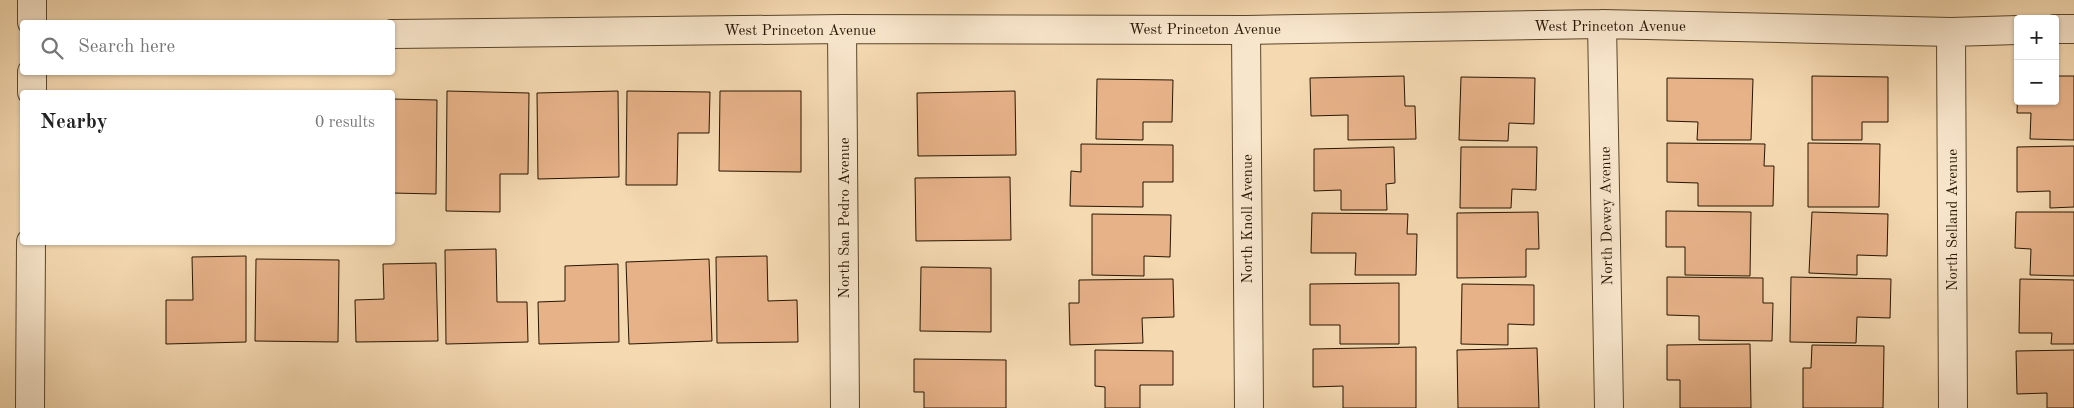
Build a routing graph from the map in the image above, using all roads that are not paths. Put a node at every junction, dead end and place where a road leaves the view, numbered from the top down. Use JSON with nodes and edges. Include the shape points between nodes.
{"nodes":[{"id":1,"x":32,"y":0,"type":"edge"},
{"id":2,"x":32,"y":20,"type":"edge"},
{"id":3,"x":1602,"y":24,"type":"junction"},
{"id":4,"x":842,"y":29,"type":"junction"},
{"id":5,"x":2059,"y":29,"type":"edge"},
{"id":6,"x":2074,"y":29,"type":"edge"},
{"id":7,"x":1246,"y":30,"type":"junction"},
{"id":8,"x":2014,"y":30,"type":"edge"},
{"id":9,"x":1951,"y":32,"type":"junction"},
{"id":10,"x":395,"y":34,"type":"edge"},
{"id":11,"x":32,"y":75,"type":"edge"},
{"id":12,"x":32,"y":90,"type":"edge"},
{"id":13,"x":31,"y":245,"type":"edge"},
{"id":14,"x":30,"y":408,"type":"edge"},
{"id":15,"x":845,"y":408,"type":"edge"},
{"id":16,"x":1249,"y":408,"type":"edge"},
{"id":17,"x":1609,"y":408,"type":"edge"},
{"id":18,"x":1953,"y":408,"type":"edge"}],
"edges":[{"from":1,"to":2,"type":"street"},
{"from":3,"to":7,"type":"street","name":"West Princeton Avenue"},
{"from":3,"to":9,"type":"street","name":"West Princeton Avenue"},
{"from":3,"to":17,"type":"street","name":"North Dewey Avenue"},
{"from":4,"to":7,"type":"street","name":"West Princeton Avenue"},
{"from":4,"to":10,"type":"street","name":"West Princeton Avenue"},
{"from":4,"to":15,"type":"street","name":"North San Pedro Avenue"},
{"from":5,"to":6,"type":"street"},
{"from":7,"to":16,"type":"street","name":"North Knoll Avenue"},
{"from":8,"to":9,"type":"street","name":"West Princeton Avenue"},
{"from":9,"to":18,"type":"street","name":"North Selland Avenue"},
{"from":11,"to":12,"type":"street"},
{"from":13,"to":14,"type":"street"}]}
